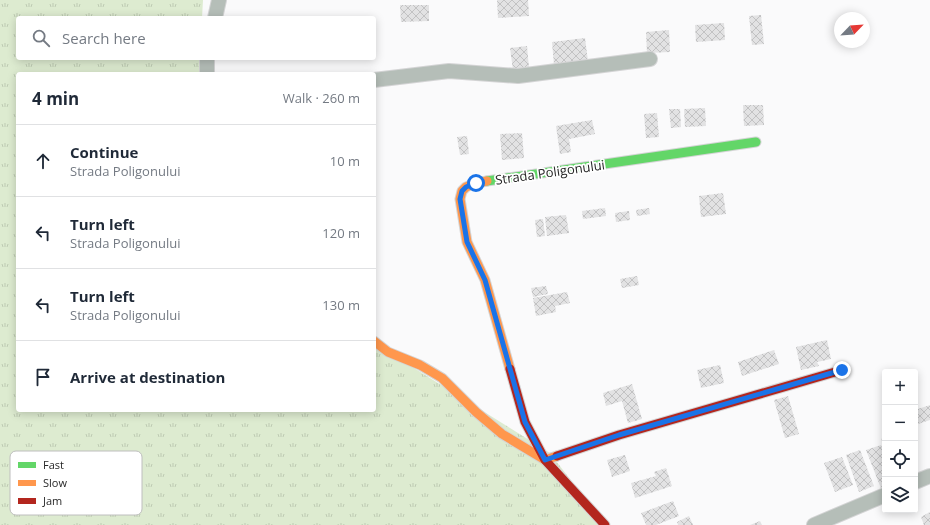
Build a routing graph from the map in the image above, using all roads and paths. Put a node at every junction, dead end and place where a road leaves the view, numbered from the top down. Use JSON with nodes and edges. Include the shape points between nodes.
{"nodes":[{"id":1,"x":220,"y":0,"type":"edge"},
{"id":2,"x":215,"y":16,"type":"edge"},
{"id":3,"x":650,"y":59,"type":"dead end"},
{"id":4,"x":208,"y":60,"type":"edge"},
{"id":5,"x":207,"y":72,"type":"edge"},
{"id":6,"x":376,"y":80,"type":"edge"},
{"id":7,"x":756,"y":142,"type":"dead end"},
{"id":8,"x":376,"y":343,"type":"edge"},
{"id":9,"x":842,"y":370,"type":"dead end"},
{"id":10,"x":545,"y":460,"type":"junction"},
{"id":11,"x":930,"y":476,"type":"edge"},
{"id":12,"x":918,"y":481,"type":"edge"},
{"id":13,"x":882,"y":496,"type":"edge"},
{"id":14,"x":605,"y":525,"type":"edge"},
{"id":15,"x":814,"y":525,"type":"edge"}],
"edges":[{"from":1,"to":2,"type":"street"},
{"from":3,"to":6,"type":"street","via":[[518,76],[449,71]]},
{"from":4,"to":5,"type":"street"},
{"from":7,"to":10,"type":"street","name":"Strada Poligonului","via":[[476,183],[462,191],[460,199],[467,242],[485,280],[525,422]]},
{"from":8,"to":10,"type":"street","name":"Strada Poligonului","via":[[388,352],[420,365],[442,378],[502,434]]},
{"from":9,"to":10,"type":"street","via":[[619,435]]},
{"from":10,"to":14,"type":"street","name":"Strada Poligonului"},
{"from":11,"to":12,"type":"street"},
{"from":13,"to":15,"type":"street"}]}
